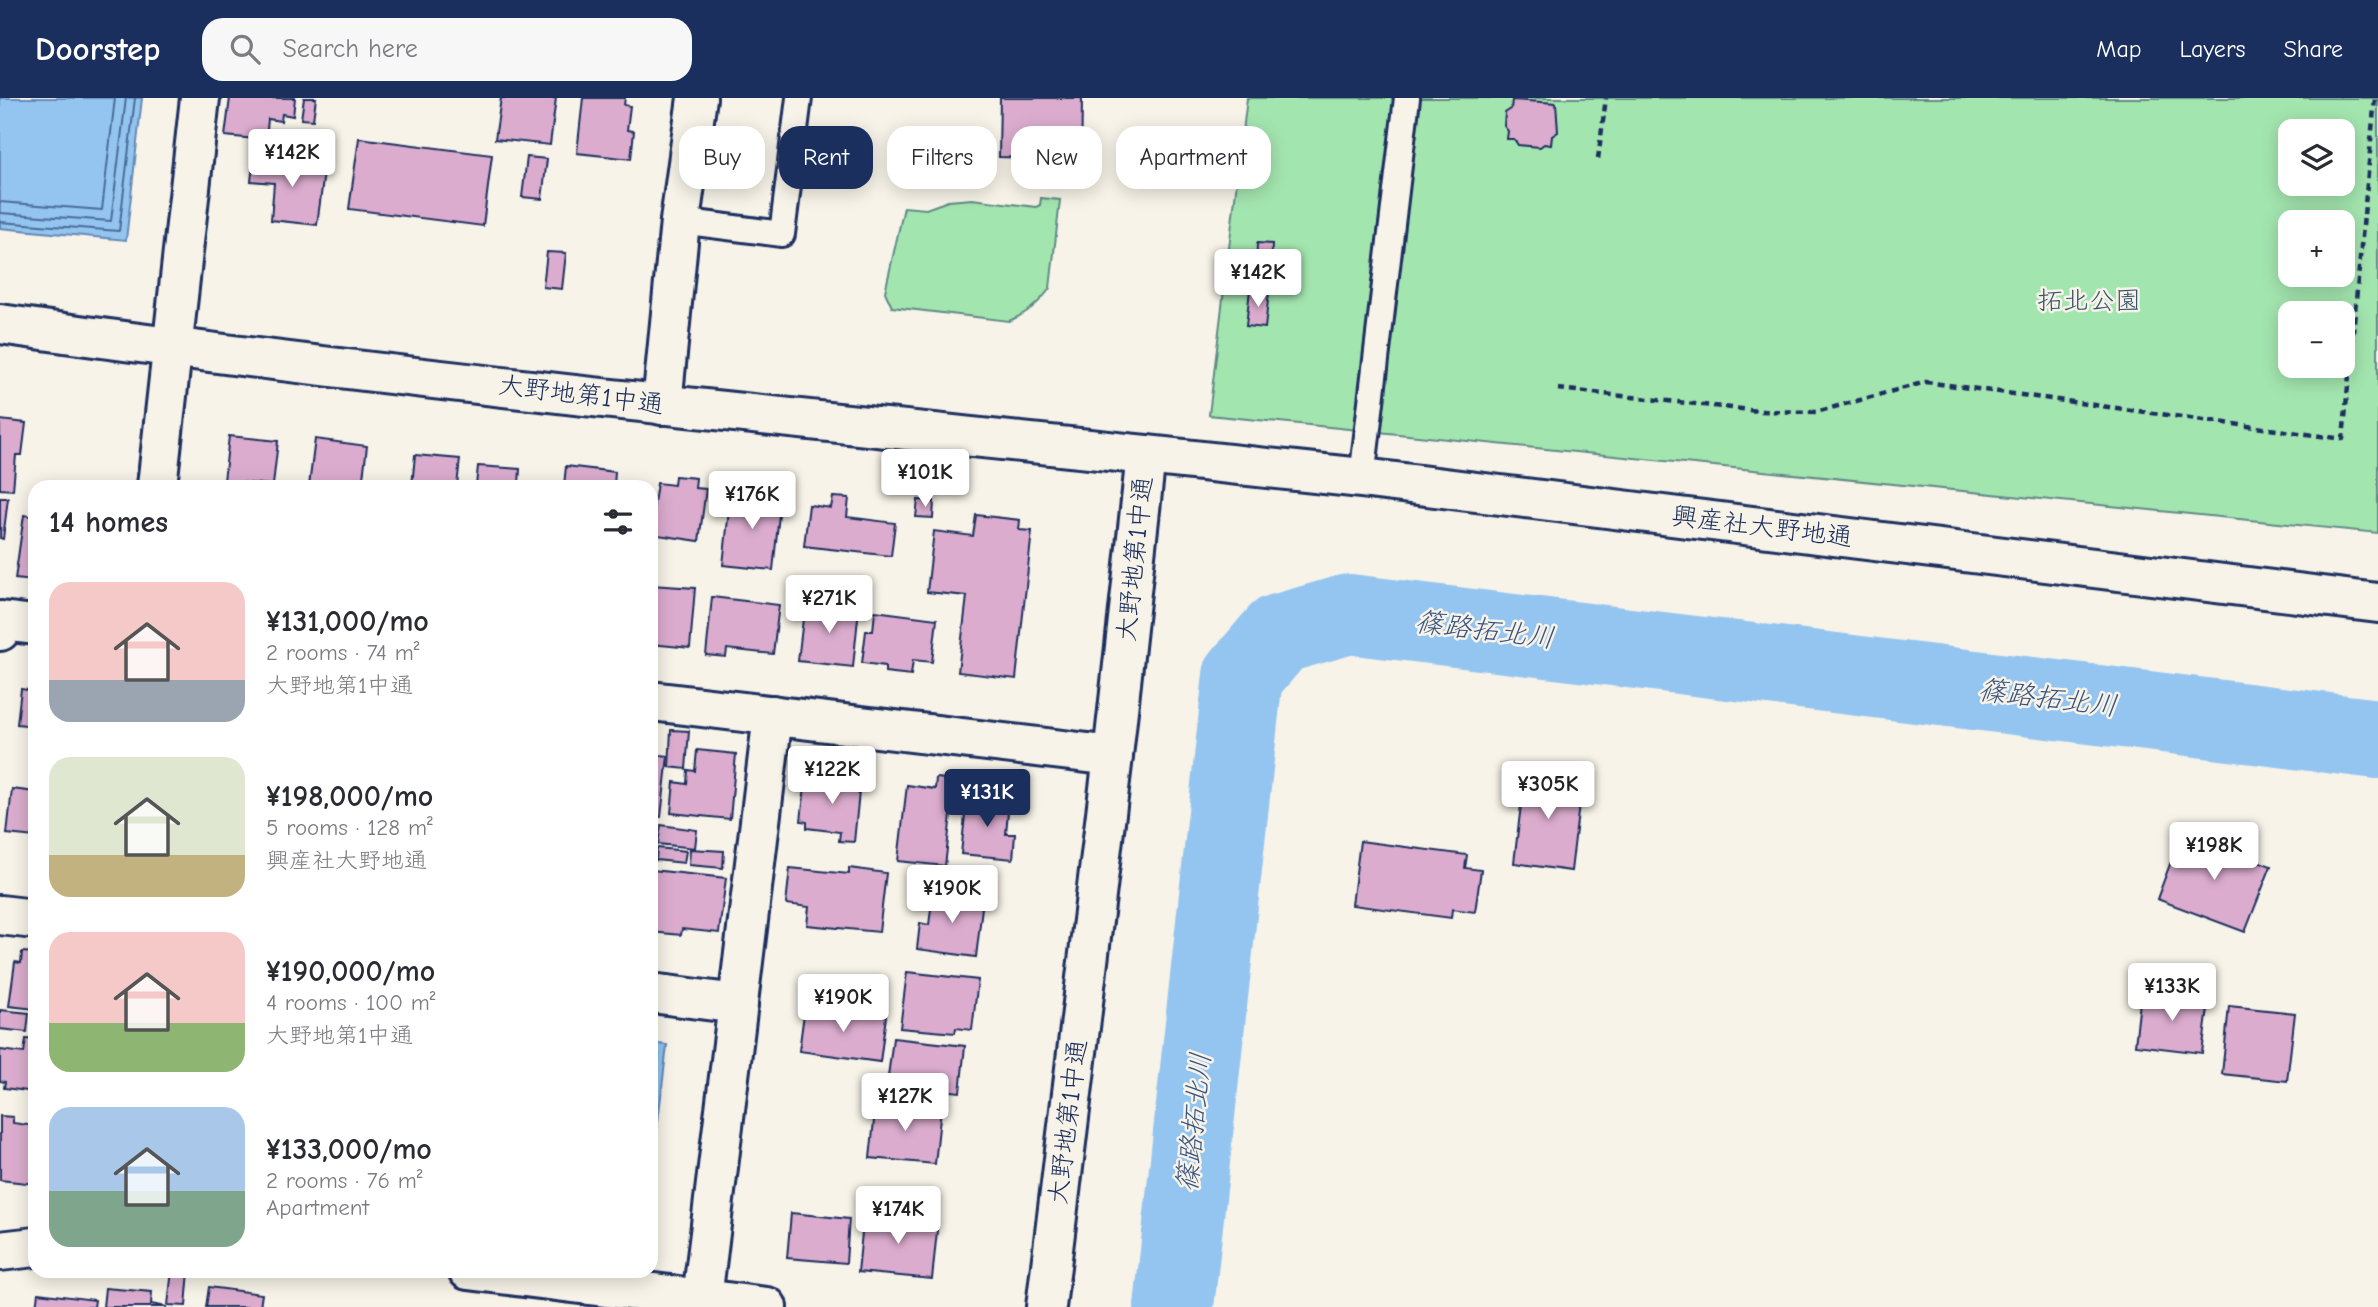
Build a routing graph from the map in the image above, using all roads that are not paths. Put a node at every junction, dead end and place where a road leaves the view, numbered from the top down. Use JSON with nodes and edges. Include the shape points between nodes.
{"nodes":[{"id":1,"x":200,"y":98,"type":"edge"},
{"id":2,"x":696,"y":98,"type":"edge"},
{"id":3,"x":799,"y":98,"type":"edge"},
{"id":4,"x":1407,"y":98,"type":"edge"},
{"id":5,"x":680,"y":221,"type":"junction"},
{"id":6,"x":0,"y":324,"type":"edge"},
{"id":7,"x":171,"y":347,"type":"junction"},
{"id":8,"x":662,"y":405,"type":"junction"},
{"id":9,"x":1146,"y":455,"type":"junction"},
{"id":10,"x":1362,"y":478,"type":"junction"},
{"id":11,"x":158,"y":480,"type":"edge"},
{"id":12,"x":2378,"y":603,"type":"edge"},
{"id":13,"x":28,"y":624,"type":"edge"},
{"id":14,"x":0,"y":631,"type":"edge"},
{"id":15,"x":658,"y":702,"type":"edge"},
{"id":16,"x":773,"y":715,"type":"junction"},
{"id":17,"x":1113,"y":756,"type":"junction"},
{"id":18,"x":0,"y":915,"type":"edge"},
{"id":19,"x":28,"y":918,"type":"edge"},
{"id":20,"x":658,"y":994,"type":"edge"},
{"id":21,"x":738,"y":1004,"type":"junction"},
{"id":22,"x":28,"y":1248,"type":"edge"},
{"id":23,"x":0,"y":1251,"type":"edge"},
{"id":24,"x":524,"y":1278,"type":"edge"},
{"id":25,"x":701,"y":1303,"type":"edge"},
{"id":26,"x":767,"y":1307,"type":"edge"},
{"id":27,"x":1046,"y":1307,"type":"edge"}],
"edges":[{"from":1,"to":7,"type":"street"},
{"from":2,"to":5,"type":"street"},
{"from":3,"to":5,"type":"lane","via":[[782,234]]},
{"from":4,"to":10,"type":"lane"},
{"from":5,"to":8,"type":"street"},
{"from":6,"to":7,"type":"street","name":"大野地第1中通"},
{"from":7,"to":8,"type":"street","name":"大野地第1中通"},
{"from":7,"to":11,"type":"street"},
{"from":8,"to":9,"type":"street","name":"大野地第1中通"},
{"from":9,"to":10,"type":"street","name":"興産社大野地通"},
{"from":9,"to":17,"type":"street","name":"大野地第1中通"},
{"from":10,"to":12,"type":"street","name":"興産社大野地通"},
{"from":13,"to":14,"type":"street","via":[[1,621]]},
{"from":15,"to":16,"type":"street"},
{"from":16,"to":17,"type":"street"},
{"from":16,"to":21,"type":"street"},
{"from":17,"to":27,"type":"street","name":"大野地第1中通"},
{"from":18,"to":19,"type":"street"},
{"from":20,"to":21,"type":"street"},
{"from":21,"to":25,"type":"street"},
{"from":22,"to":23,"type":"street"},
{"from":24,"to":25,"type":"street"},
{"from":25,"to":26,"type":"street"}]}
